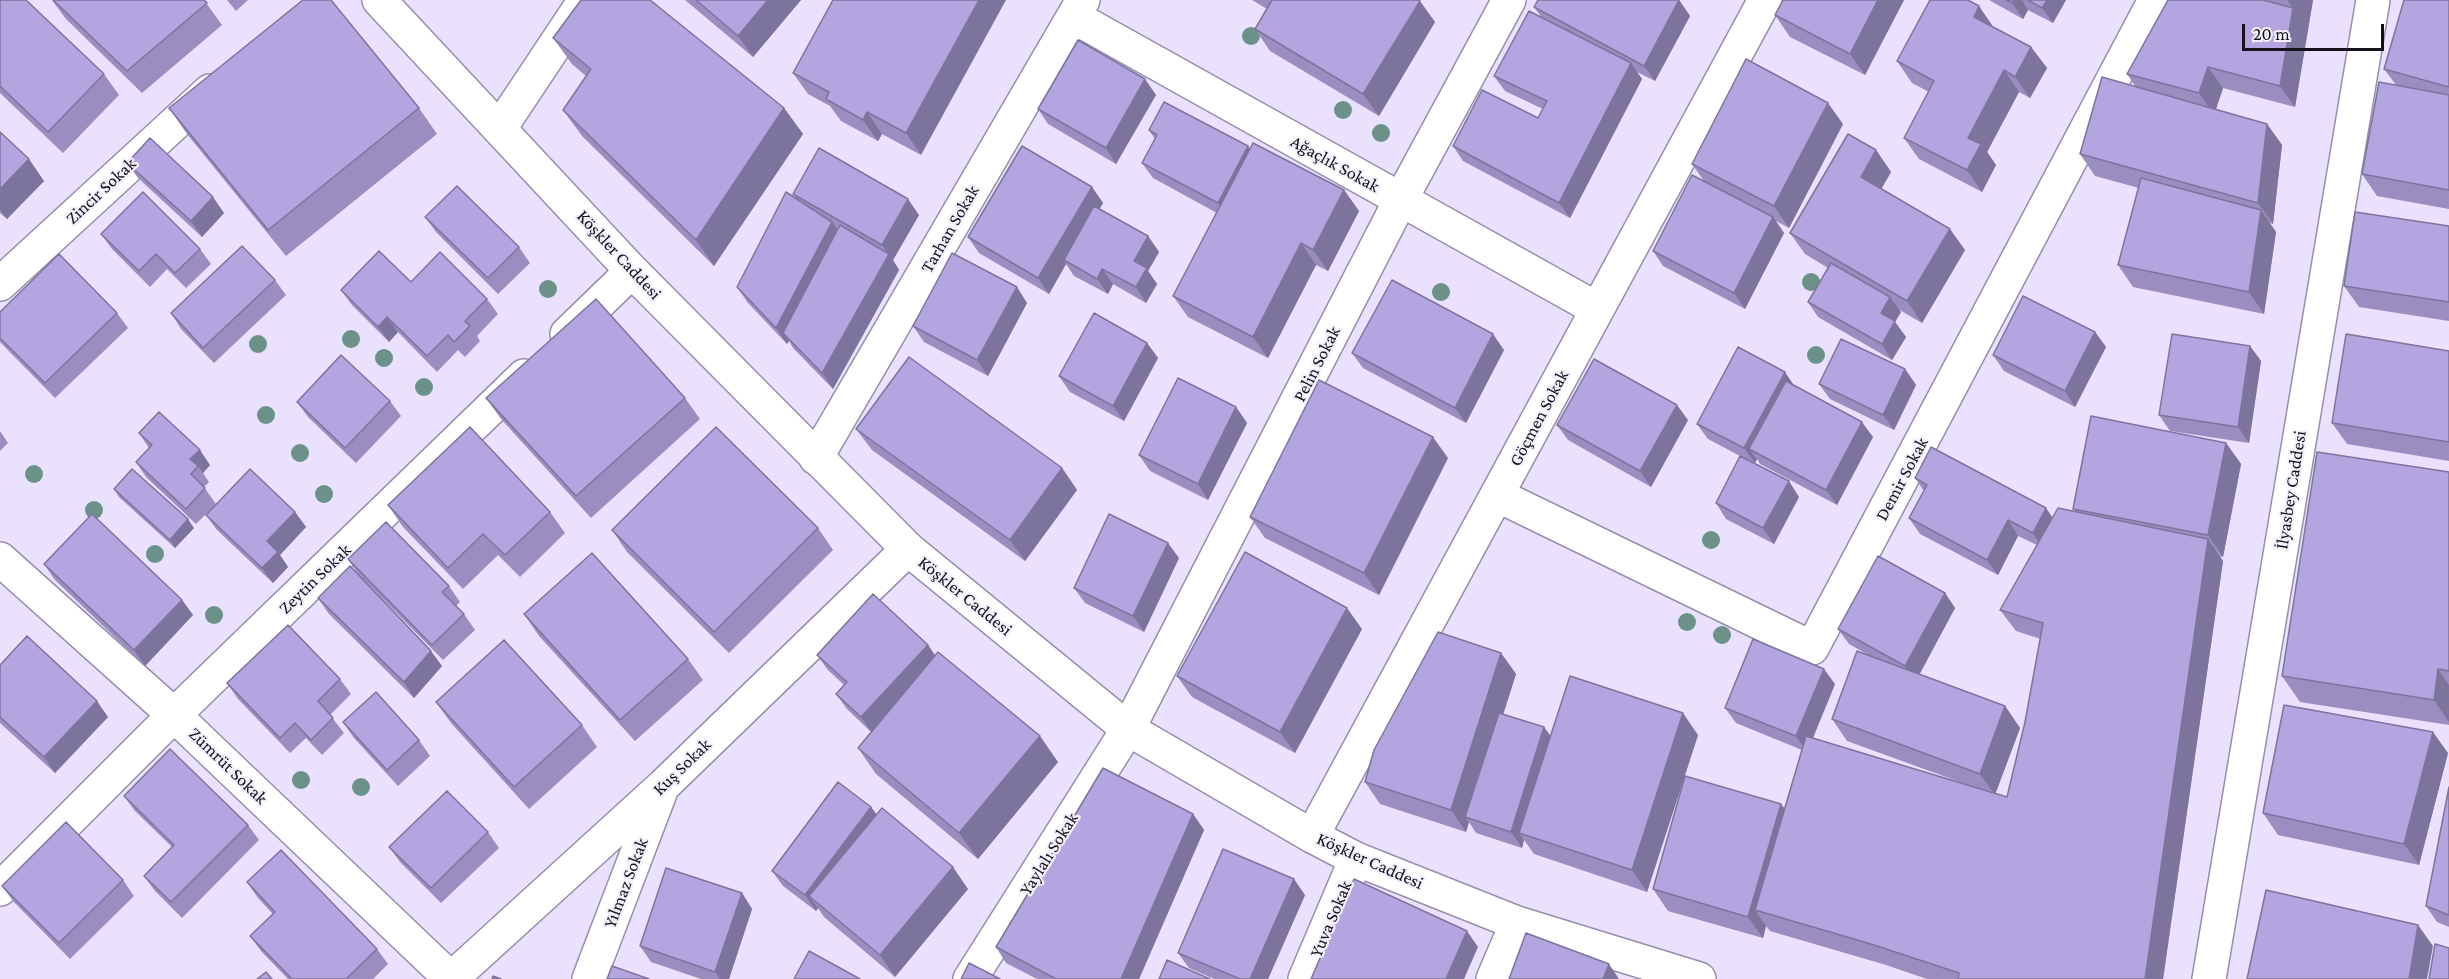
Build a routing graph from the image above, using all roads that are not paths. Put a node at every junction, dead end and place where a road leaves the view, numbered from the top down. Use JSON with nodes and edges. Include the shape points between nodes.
{"nodes":[{"id":1,"x":379,"y":0,"type":"edge"},
{"id":2,"x":585,"y":0,"type":"edge"},
{"id":3,"x":1509,"y":0,"type":"edge"},
{"id":4,"x":1765,"y":0,"type":"edge"},
{"id":5,"x":2155,"y":0,"type":"edge"},
{"id":6,"x":2373,"y":0,"type":"edge"},
{"id":7,"x":1078,"y":8,"type":"edge"},
{"id":8,"x":229,"y":73,"type":"edge"},
{"id":9,"x":500,"y":128,"type":"junction"},
{"id":10,"x":1400,"y":201,"type":"junction"},
{"id":11,"x":632,"y":271,"type":"junction"},
{"id":12,"x":0,"y":284,"type":"edge"},
{"id":13,"x":1597,"y":309,"type":"junction"},
{"id":14,"x":816,"y":458,"type":"junction"},
{"id":15,"x":1497,"y":495,"type":"junction"},
{"id":16,"x":908,"y":549,"type":"junction"},
{"id":17,"x":0,"y":559,"type":"edge"},
{"id":18,"x":174,"y":715,"type":"junction"},
{"id":19,"x":1128,"y":729,"type":"junction"},
{"id":20,"x":663,"y":786,"type":"junction"},
{"id":21,"x":1312,"y":836,"type":"junction"},
{"id":22,"x":1356,"y":859,"type":"junction"},
{"id":23,"x":0,"y":889,"type":"edge"},
{"id":24,"x":1517,"y":923,"type":"junction"},
{"id":25,"x":451,"y":979,"type":"edge"},
{"id":26,"x":589,"y":979,"type":"edge"},
{"id":27,"x":970,"y":979,"type":"edge"},
{"id":28,"x":1305,"y":979,"type":"edge"},
{"id":29,"x":1493,"y":979,"type":"edge"},
{"id":30,"x":1699,"y":979,"type":"edge"},
{"id":31,"x":2209,"y":979,"type":"edge"}],
"edges":[{"from":1,"to":9,"type":"street","name":"Köşkler Caddesi"},
{"from":2,"to":9,"type":"street"},
{"from":3,"to":10,"type":"street","name":"Pelin Sokak"},
{"from":4,"to":13,"type":"street","name":"Göçmen Sokak"},
{"from":5,"to":15,"type":"street","name":"Demir Sokak","via":[[1812,648]]},
{"from":6,"to":31,"type":"street","name":"İlyasbey Caddesi"},
{"from":7,"to":10,"type":"street","name":"Ağaçlık Sokak"},
{"from":7,"to":14,"type":"street","name":"Tarhan Sokak"},
{"from":8,"to":12,"type":"street","name":"Zincir Sokak"},
{"from":9,"to":11,"type":"street","name":"Köşkler Caddesi"},
{"from":10,"to":13,"type":"street","name":"Ağaçlık Sokak"},
{"from":10,"to":19,"type":"street","name":"Pelin Sokak"},
{"from":11,"to":14,"type":"street","name":"Köşkler Caddesi"},
{"from":11,"to":18,"type":"street","name":"Zeytin Sokak"},
{"from":13,"to":15,"type":"street","name":"Göçmen Sokak"},
{"from":14,"to":16,"type":"street","name":"Köşkler Caddesi"},
{"from":15,"to":21,"type":"street","name":"Göçmen Sokak"},
{"from":16,"to":19,"type":"street","name":"Köşkler Caddesi"},
{"from":16,"to":20,"type":"street","name":"Kuş Sokak"},
{"from":17,"to":18,"type":"street","name":"Zümrüt Sokak"},
{"from":18,"to":23,"type":"street","name":"Zeytin Sokak"},
{"from":18,"to":25,"type":"street","name":"Zümrüt Sokak"},
{"from":19,"to":21,"type":"street","name":"Köşkler Caddesi"},
{"from":19,"to":27,"type":"street","name":"Yaylalı Sokak"},
{"from":20,"to":25,"type":"street","name":"Kuş Sokak"},
{"from":20,"to":26,"type":"street","name":"Yılmaz Sokak"},
{"from":21,"to":22,"type":"street","name":"Köşkler Caddesi"},
{"from":22,"to":24,"type":"street","name":"Köşkler Caddesi"},
{"from":22,"to":28,"type":"street","name":"Yuva Sokak"},
{"from":24,"to":29,"type":"street"},
{"from":24,"to":30,"type":"street","name":"Köşkler Caddesi"}]}
